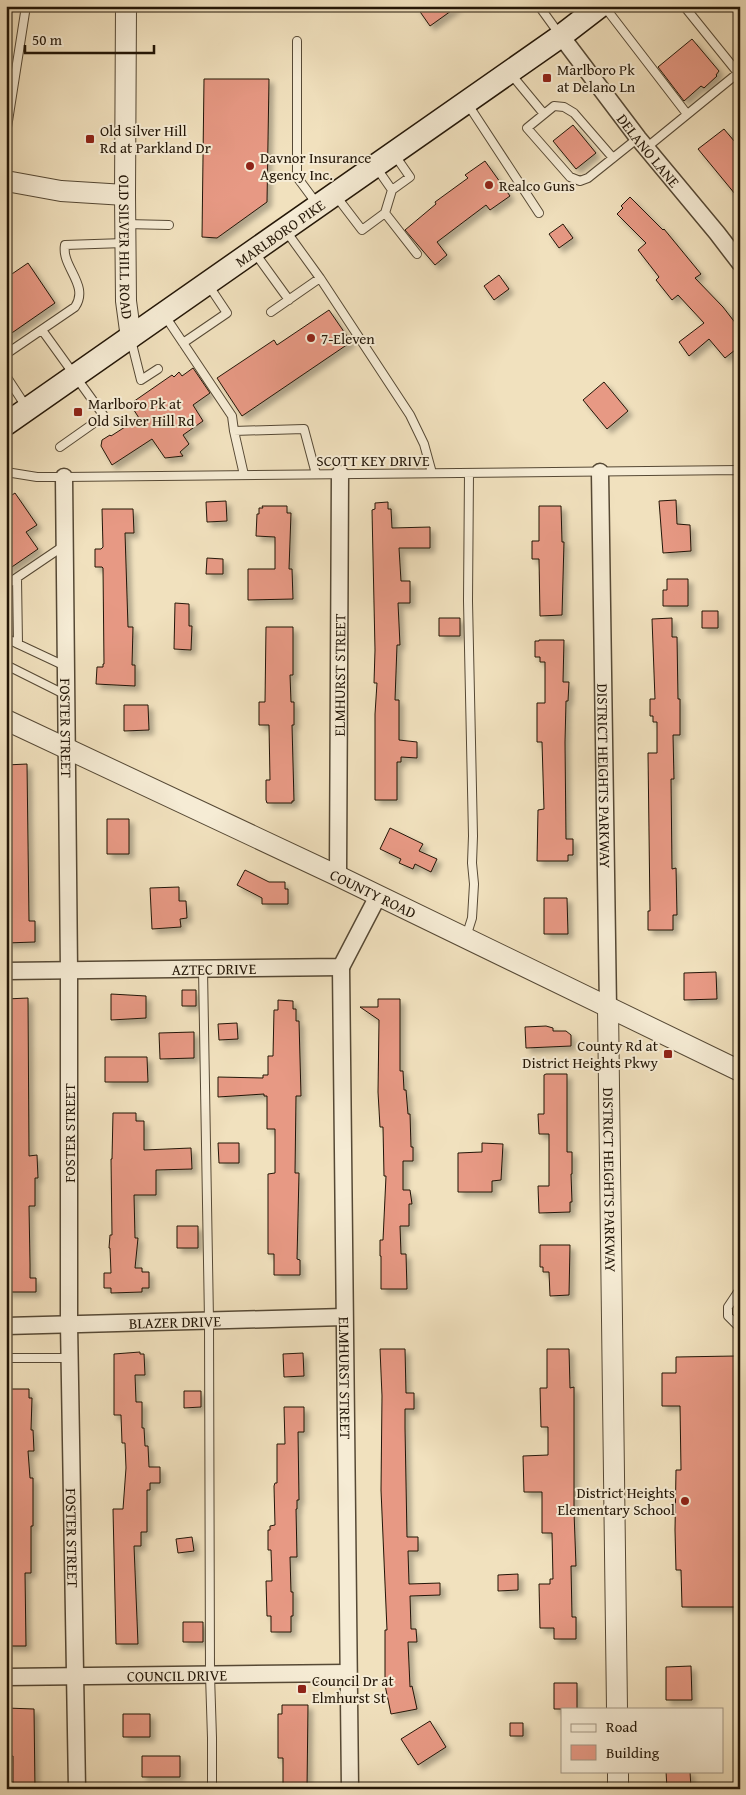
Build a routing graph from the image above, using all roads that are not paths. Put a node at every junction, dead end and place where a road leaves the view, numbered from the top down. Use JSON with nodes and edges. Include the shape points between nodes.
{"nodes":[{"id":1,"x":26,"y":6,"type":"edge"},
{"id":2,"x":126,"y":6,"type":"edge"},
{"id":3,"x":539,"y":6,"type":"edge"},
{"id":4,"x":602,"y":6,"type":"edge"},
{"id":5,"x":684,"y":6,"type":"edge"},
{"id":6,"x":560,"y":36,"type":"junction"},
{"id":7,"x":297,"y":41,"type":"dead end"},
{"id":8,"x":508,"y":72,"type":"junction"},
{"id":9,"x":466,"y":101,"type":"junction"},
{"id":10,"x":544,"y":114,"type":"junction"},
{"id":11,"x":688,"y":114,"type":"junction"},
{"id":12,"x":6,"y":134,"type":"edge"},
{"id":13,"x":642,"y":143,"type":"junction"},
{"id":14,"x":613,"y":158,"type":"junction"},
{"id":15,"x":384,"y":159,"type":"junction"},
{"id":16,"x":6,"y":181,"type":"edge"},
{"id":17,"x":392,"y":190,"type":"junction"},
{"id":18,"x":124,"y":195,"type":"junction"},
{"id":19,"x":327,"y":200,"type":"junction"},
{"id":20,"x":539,"y":213,"type":"dead end"},
{"id":21,"x":385,"y":214,"type":"junction"},
{"id":22,"x":169,"y":225,"type":"dead end"},
{"id":23,"x":284,"y":230,"type":"junction"},
{"id":24,"x":125,"y":234,"type":"junction"},
{"id":25,"x":254,"y":251,"type":"junction"},
{"id":26,"x":417,"y":254,"type":"dead end"},
{"id":27,"x":740,"y":263,"type":"edge"},
{"id":28,"x":320,"y":278,"type":"junction"},
{"id":29,"x":207,"y":284,"type":"junction"},
{"id":30,"x":289,"y":300,"type":"junction"},
{"id":31,"x":272,"y":312,"type":"dead end"},
{"id":32,"x":164,"y":315,"type":"junction"},
{"id":33,"x":42,"y":330,"type":"junction"},
{"id":34,"x":131,"y":338,"type":"junction"},
{"id":35,"x":183,"y":343,"type":"junction"},
{"id":36,"x":9,"y":352,"type":"dead end"},
{"id":37,"x":158,"y":369,"type":"dead end"},
{"id":38,"x":6,"y":376,"type":"edge"},
{"id":39,"x":76,"y":376,"type":"junction"},
{"id":40,"x":28,"y":409,"type":"junction"},
{"id":41,"x":6,"y":424,"type":"edge"},
{"id":42,"x":234,"y":432,"type":"junction"},
{"id":43,"x":60,"y":446,"type":"dead end"},
{"id":44,"x":739,"y":470,"type":"edge"},
{"id":45,"x":6,"y":472,"type":"edge"},
{"id":46,"x":600,"y":472,"type":"junction"},
{"id":47,"x":432,"y":473,"type":"junction"},
{"id":48,"x":469,"y":473,"type":"junction"},
{"id":49,"x":316,"y":474,"type":"junction"},
{"id":50,"x":340,"y":474,"type":"junction"},
{"id":51,"x":244,"y":475,"type":"junction"},
{"id":52,"x":64,"y":477,"type":"junction"},
{"id":53,"x":65,"y":545,"type":"junction"},
{"id":54,"x":740,"y":567,"type":"edge"},
{"id":55,"x":17,"y":578,"type":"junction"},
{"id":56,"x":6,"y":585,"type":"edge"},
{"id":57,"x":6,"y":638,"type":"edge"},
{"id":58,"x":18,"y":644,"type":"junction"},
{"id":59,"x":6,"y":665,"type":"edge"},
{"id":60,"x":66,"y":667,"type":"junction"},
{"id":61,"x":66,"y":695,"type":"junction"},
{"id":62,"x":6,"y":720,"type":"edge"},
{"id":63,"x":67,"y":748,"type":"junction"},
{"id":64,"x":338,"y":876,"type":"junction"},
{"id":65,"x":378,"y":896,"type":"junction"},
{"id":66,"x":466,"y":939,"type":"junction"},
{"id":67,"x":340,"y":967,"type":"junction"},
{"id":68,"x":203,"y":969,"type":"junction"},
{"id":69,"x":6,"y":971,"type":"edge"},
{"id":70,"x":69,"y":971,"type":"junction"},
{"id":71,"x":608,"y":1008,"type":"junction"},
{"id":72,"x":740,"y":1069,"type":"edge"},
{"id":73,"x":740,"y":1289,"type":"edge"},
{"id":74,"x":344,"y":1317,"type":"junction"},
{"id":75,"x":209,"y":1320,"type":"junction"},
{"id":76,"x":69,"y":1324,"type":"junction"},
{"id":77,"x":6,"y":1326,"type":"edge"},
{"id":78,"x":740,"y":1328,"type":"edge"},
{"id":79,"x":6,"y":1358,"type":"edge"},
{"id":80,"x":70,"y":1358,"type":"junction"},
{"id":81,"x":348,"y":1673,"type":"junction"},
{"id":82,"x":210,"y":1675,"type":"junction"},
{"id":83,"x":76,"y":1676,"type":"junction"},
{"id":84,"x":6,"y":1677,"type":"edge"},
{"id":85,"x":617,"y":1708,"type":"edge"},
{"id":86,"x":618,"y":1772,"type":"edge"},
{"id":87,"x":350,"y":1782,"type":"edge"},
{"id":88,"x":77,"y":1789,"type":"edge"},
{"id":89,"x":212,"y":1789,"type":"edge"},
{"id":90,"x":363,"y":1789,"type":"edge"},
{"id":91,"x":618,"y":1789,"type":"edge"}],
"edges":[{"from":1,"to":12,"type":"lane"},
{"from":2,"to":18,"type":"street","name":"OLD SILVER HILL ROAD"},
{"from":3,"to":6,"type":"lane"},
{"from":4,"to":6,"type":"main road","name":"MARLBORO PIKE"},
{"from":4,"to":11,"type":"lane"},
{"from":5,"to":11,"type":"lane","via":[[738,73]]},
{"from":6,"to":8,"type":"main road","name":"MARLBORO PIKE"},
{"from":6,"to":13,"type":"street","name":"DELANO LANE"},
{"from":7,"to":19,"type":"lane","via":[[297,177]]},
{"from":8,"to":9,"type":"main road","name":"MARLBORO PIKE"},
{"from":8,"to":10,"type":"lane"},
{"from":9,"to":15,"type":"main road","name":"MARLBORO PIKE"},
{"from":9,"to":20,"type":"lane"},
{"from":10,"to":14,"type":"lane","via":[[554,106],[574,113]]},
{"from":10,"to":14,"type":"lane","via":[[527,128],[570,177],[580,181],[588,178]]},
{"from":11,"to":13,"type":"lane"},
{"from":13,"to":14,"type":"lane"},
{"from":13,"to":27,"type":"street","name":"DELANO LANE"},
{"from":15,"to":17,"type":"lane"},
{"from":15,"to":17,"type":"lane","via":[[410,177]]},
{"from":15,"to":19,"type":"main road","name":"MARLBORO PIKE"},
{"from":16,"to":18,"type":"street","via":[[61,191]]},
{"from":17,"to":21,"type":"lane"},
{"from":18,"to":24,"type":"street","name":"OLD SILVER HILL ROAD"},
{"from":19,"to":21,"type":"lane","via":[[362,230]]},
{"from":19,"to":23,"type":"main road","name":"MARLBORO PIKE"},
{"from":21,"to":26,"type":"lane"},
{"from":22,"to":24,"type":"lane"},
{"from":23,"to":25,"type":"main road","name":"MARLBORO PIKE"},
{"from":23,"to":28,"type":"lane"},
{"from":24,"to":33,"type":"lane","via":[[65,244],[64,252],[80,292],[80,300]]},
{"from":24,"to":34,"type":"street","name":"OLD SILVER HILL ROAD","via":[[126,301]]},
{"from":25,"to":29,"type":"main road","name":"MARLBORO PIKE"},
{"from":25,"to":30,"type":"lane"},
{"from":28,"to":30,"type":"lane"},
{"from":28,"to":47,"type":"lane","via":[[410,415],[424,444]]},
{"from":29,"to":32,"type":"main road","name":"MARLBORO PIKE"},
{"from":29,"to":35,"type":"lane","via":[[227,313]]},
{"from":30,"to":31,"type":"lane"},
{"from":32,"to":34,"type":"main road","name":"MARLBORO PIKE"},
{"from":32,"to":35,"type":"lane"},
{"from":33,"to":36,"type":"lane"},
{"from":33,"to":39,"type":"lane"},
{"from":34,"to":37,"type":"lane","via":[[141,380]]},
{"from":34,"to":39,"type":"main road","name":"MARLBORO PIKE"},
{"from":35,"to":42,"type":"lane","via":[[232,416]]},
{"from":38,"to":40,"type":"lane"},
{"from":39,"to":40,"type":"main road","name":"MARLBORO PIKE"},
{"from":39,"to":43,"type":"lane","via":[[104,416]]},
{"from":40,"to":41,"type":"main road","name":"MARLBORO PIKE"},
{"from":42,"to":49,"type":"lane","via":[[304,429]]},
{"from":42,"to":51,"type":"lane"},
{"from":44,"to":46,"type":"lane","name":"SCOTT KEY DRIVE"},
{"from":44,"to":54,"type":"lane"},
{"from":45,"to":52,"type":"lane","name":"SCOTT KEY DRIVE"},
{"from":46,"to":48,"type":"lane","name":"SCOTT KEY DRIVE"},
{"from":46,"to":71,"type":"street","name":"DISTRICT HEIGHTS PARKWAY"},
{"from":47,"to":48,"type":"lane","name":"SCOTT KEY DRIVE"},
{"from":47,"to":50,"type":"lane","name":"SCOTT KEY DRIVE"},
{"from":48,"to":66,"type":"lane","via":[[468,601],[474,884],[472,918]]},
{"from":49,"to":50,"type":"lane","name":"SCOTT KEY DRIVE"},
{"from":49,"to":51,"type":"lane","name":"SCOTT KEY DRIVE"},
{"from":50,"to":64,"type":"street","name":"ELMHURST STREET"},
{"from":51,"to":52,"type":"lane","name":"SCOTT KEY DRIVE"},
{"from":52,"to":53,"type":"street","name":"FOSTER STREET"},
{"from":53,"to":55,"type":"lane"},
{"from":53,"to":60,"type":"street","name":"FOSTER STREET"},
{"from":55,"to":56,"type":"lane"},
{"from":55,"to":58,"type":"lane"},
{"from":57,"to":58,"type":"lane"},
{"from":58,"to":60,"type":"lane"},
{"from":59,"to":61,"type":"lane"},
{"from":60,"to":61,"type":"street","name":"FOSTER STREET"},
{"from":61,"to":63,"type":"street","name":"FOSTER STREET"},
{"from":62,"to":63,"type":"street","name":"COUNTY ROAD"},
{"from":63,"to":64,"type":"street","name":"COUNTY ROAD"},
{"from":63,"to":70,"type":"street","name":"FOSTER STREET"},
{"from":64,"to":65,"type":"street","name":"COUNTY ROAD"},
{"from":65,"to":66,"type":"street","name":"COUNTY ROAD"},
{"from":65,"to":67,"type":"street"},
{"from":66,"to":71,"type":"street","name":"COUNTY ROAD"},
{"from":67,"to":68,"type":"street","name":"AZTEC DRIVE"},
{"from":67,"to":74,"type":"street","name":"ELMHURST STREET"},
{"from":68,"to":70,"type":"street","name":"AZTEC DRIVE"},
{"from":68,"to":75,"type":"lane"},
{"from":69,"to":70,"type":"street","name":"AZTEC DRIVE"},
{"from":70,"to":76,"type":"street","name":"FOSTER STREET"},
{"from":71,"to":72,"type":"street","name":"COUNTY ROAD"},
{"from":71,"to":85,"type":"street","name":"DISTRICT HEIGHTS PARKWAY"},
{"from":73,"to":78,"type":"lane","via":[[728,1307],[728,1316]]},
{"from":74,"to":75,"type":"street","name":"BLAZER DRIVE"},
{"from":74,"to":81,"type":"street","name":"ELMHURST STREET"},
{"from":75,"to":76,"type":"street","name":"BLAZER DRIVE"},
{"from":75,"to":82,"type":"lane"},
{"from":76,"to":77,"type":"street","name":"BLAZER DRIVE"},
{"from":76,"to":80,"type":"street","name":"FOSTER STREET"},
{"from":79,"to":80,"type":"lane"},
{"from":80,"to":83,"type":"street","name":"FOSTER STREET"},
{"from":81,"to":82,"type":"street","name":"COUNCIL DRIVE"},
{"from":81,"to":87,"type":"street","name":"ELMHURST STREET"},
{"from":82,"to":83,"type":"street","name":"COUNCIL DRIVE"},
{"from":82,"to":89,"type":"lane"},
{"from":83,"to":84,"type":"street","name":"COUNCIL DRIVE"},
{"from":83,"to":88,"type":"street","name":"FOSTER STREET"},
{"from":86,"to":91,"type":"street"},
{"from":87,"to":90,"type":"street"}]}
